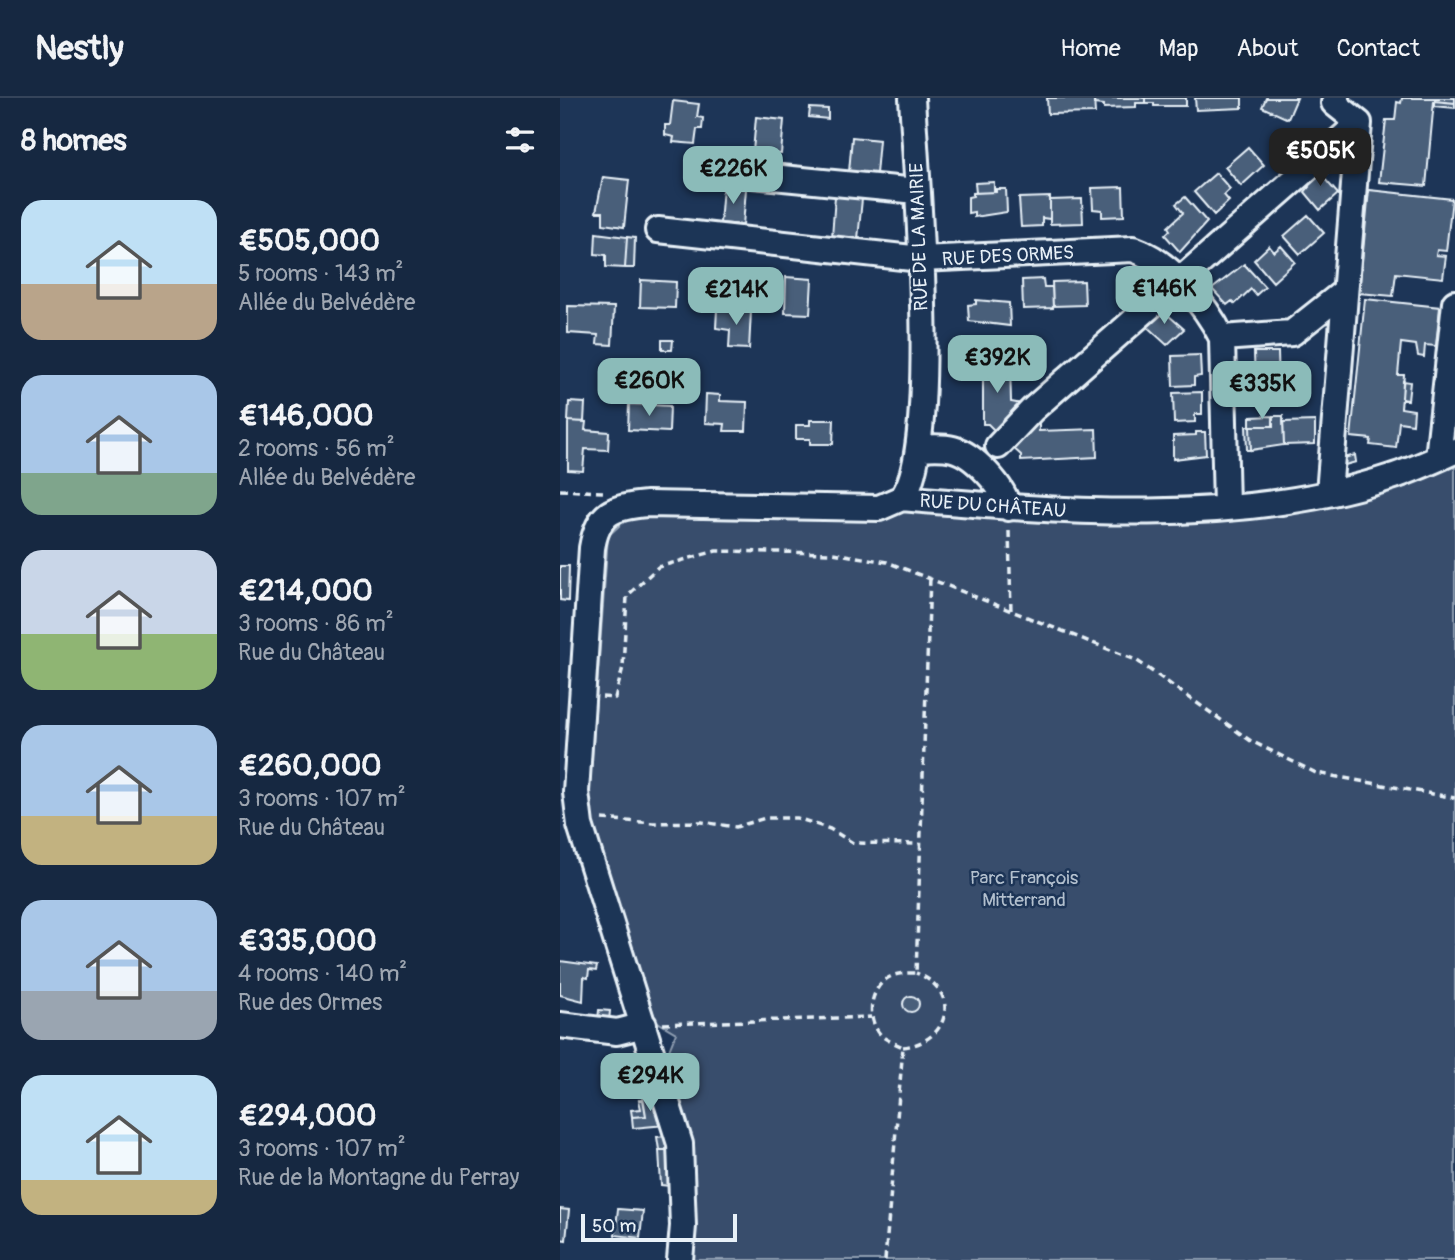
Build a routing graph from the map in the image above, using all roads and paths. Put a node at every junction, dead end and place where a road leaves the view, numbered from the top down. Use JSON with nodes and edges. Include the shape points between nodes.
{"nodes":[{"id":1,"x":912,"y":98,"type":"edge"},
{"id":2,"x":1336,"y":98,"type":"edge"},
{"id":3,"x":1359,"y":123,"type":"junction"},
{"id":4,"x":721,"y":172,"type":"dead end"},
{"id":5,"x":917,"y":191,"type":"junction"},
{"id":6,"x":658,"y":230,"type":"dead end"},
{"id":7,"x":921,"y":260,"type":"junction"},
{"id":8,"x":1180,"y":283,"type":"junction"},
{"id":9,"x":1345,"y":291,"type":"junction"},
{"id":10,"x":1455,"y":303,"type":"edge"},
{"id":11,"x":1222,"y":338,"type":"junction"},
{"id":12,"x":998,"y":446,"type":"dead end"},
{"id":13,"x":919,"y":448,"type":"junction"},
{"id":14,"x":1447,"y":455,"type":"edge"},
{"id":15,"x":560,"y":490,"type":"edge"},
{"id":16,"x":1329,"y":493,"type":"junction"},
{"id":17,"x":902,"y":498,"type":"junction"},
{"id":18,"x":622,"y":506,"type":"junction"},
{"id":19,"x":1226,"y":507,"type":"junction"},
{"id":20,"x":1008,"y":508,"type":"junction"},
{"id":21,"x":930,"y":578,"type":"junction"},
{"id":22,"x":1011,"y":613,"type":"junction"},
{"id":23,"x":583,"y":696,"type":"junction"},
{"id":24,"x":570,"y":727,"type":"edge"},
{"id":25,"x":568,"y":754,"type":"edge"},
{"id":26,"x":1455,"y":798,"type":"edge"},
{"id":27,"x":570,"y":818,"type":"edge"},
{"id":28,"x":919,"y":844,"type":"junction"},
{"id":29,"x":916,"y":973,"type":"junction"},
{"id":30,"x":871,"y":1017,"type":"junction"},
{"id":31,"x":560,"y":1025,"type":"edge"},
{"id":32,"x":644,"y":1026,"type":"junction"},
{"id":33,"x":903,"y":1047,"type":"junction"},
{"id":34,"x":680,"y":1260,"type":"edge"},
{"id":35,"x":885,"y":1260,"type":"edge"}],
"edges":[{"from":1,"to":5,"type":"street","name":"RUE DE LA MAIRIE"},
{"from":2,"to":3,"type":"street","via":[[1334,103]]},
{"from":3,"to":8,"type":"street"},
{"from":3,"to":9,"type":"street"},
{"from":4,"to":5,"type":"street"},
{"from":5,"to":7,"type":"street","name":"RUE DE LA MAIRIE"},
{"from":6,"to":7,"type":"street","name":"RUE DES ORMES"},
{"from":7,"to":8,"type":"street","name":"RUE DES ORMES","via":[[1133,249],[1152,255]]},
{"from":7,"to":13,"type":"street","name":"RUE DE LA MAIRIE"},
{"from":8,"to":11,"type":"street","name":"RUE DES ORMES"},
{"from":8,"to":12,"type":"street"},
{"from":9,"to":11,"type":"street","via":[[1292,333]]},
{"from":9,"to":16,"type":"street"},
{"from":10,"to":14,"type":"street"},
{"from":11,"to":19,"type":"street"},
{"from":13,"to":17,"type":"street","name":"RUE DE LA MAIRIE","via":[[914,477]]},
{"from":13,"to":20,"type":"street","via":[[961,452],[1000,486]]},
{"from":14,"to":16,"type":"street","name":"RUE DU CHÂTEAU","via":[[1391,477]]},
{"from":15,"to":18,"type":"path","via":[[601,490]]},
{"from":16,"to":19,"type":"street","name":"RUE DU CHÂTEAU"},
{"from":17,"to":18,"type":"street","name":"RUE DU CHÂTEAU","via":[[879,508]]},
{"from":17,"to":20,"type":"street","name":"RUE DU CHÂTEAU"},
{"from":18,"to":23,"type":"street","via":[[602,517],[595,530]]},
{"from":19,"to":20,"type":"street","name":"RUE DU CHÂTEAU"},
{"from":20,"to":22,"type":"path"},
{"from":21,"to":22,"type":"path"},
{"from":21,"to":23,"type":"path","via":[[887,562],[766,549],[716,551],[658,567],[627,596],[623,667],[615,698]]},
{"from":21,"to":28,"type":"path"},
{"from":22,"to":26,"type":"path","via":[[1136,660],[1251,741],[1316,773]]},
{"from":23,"to":24,"type":"street"},
{"from":24,"to":25,"type":"street"},
{"from":25,"to":27,"type":"street"},
{"from":27,"to":28,"type":"path","via":[[736,827],[765,818],[797,818],[853,843]]},
{"from":27,"to":32,"type":"street"},
{"from":28,"to":29,"type":"path"},
{"from":29,"to":30,"type":"path","via":[[883,981],[873,997]]},
{"from":29,"to":33,"type":"path","via":[[937,986],[945,1016],[933,1037]]},
{"from":30,"to":32,"type":"path"},
{"from":30,"to":33,"type":"path","via":[[882,1036]]},
{"from":31,"to":32,"type":"street","via":[[617,1032]]},
{"from":32,"to":34,"type":"street","via":[[680,1144]]},
{"from":33,"to":35,"type":"path"}]}
